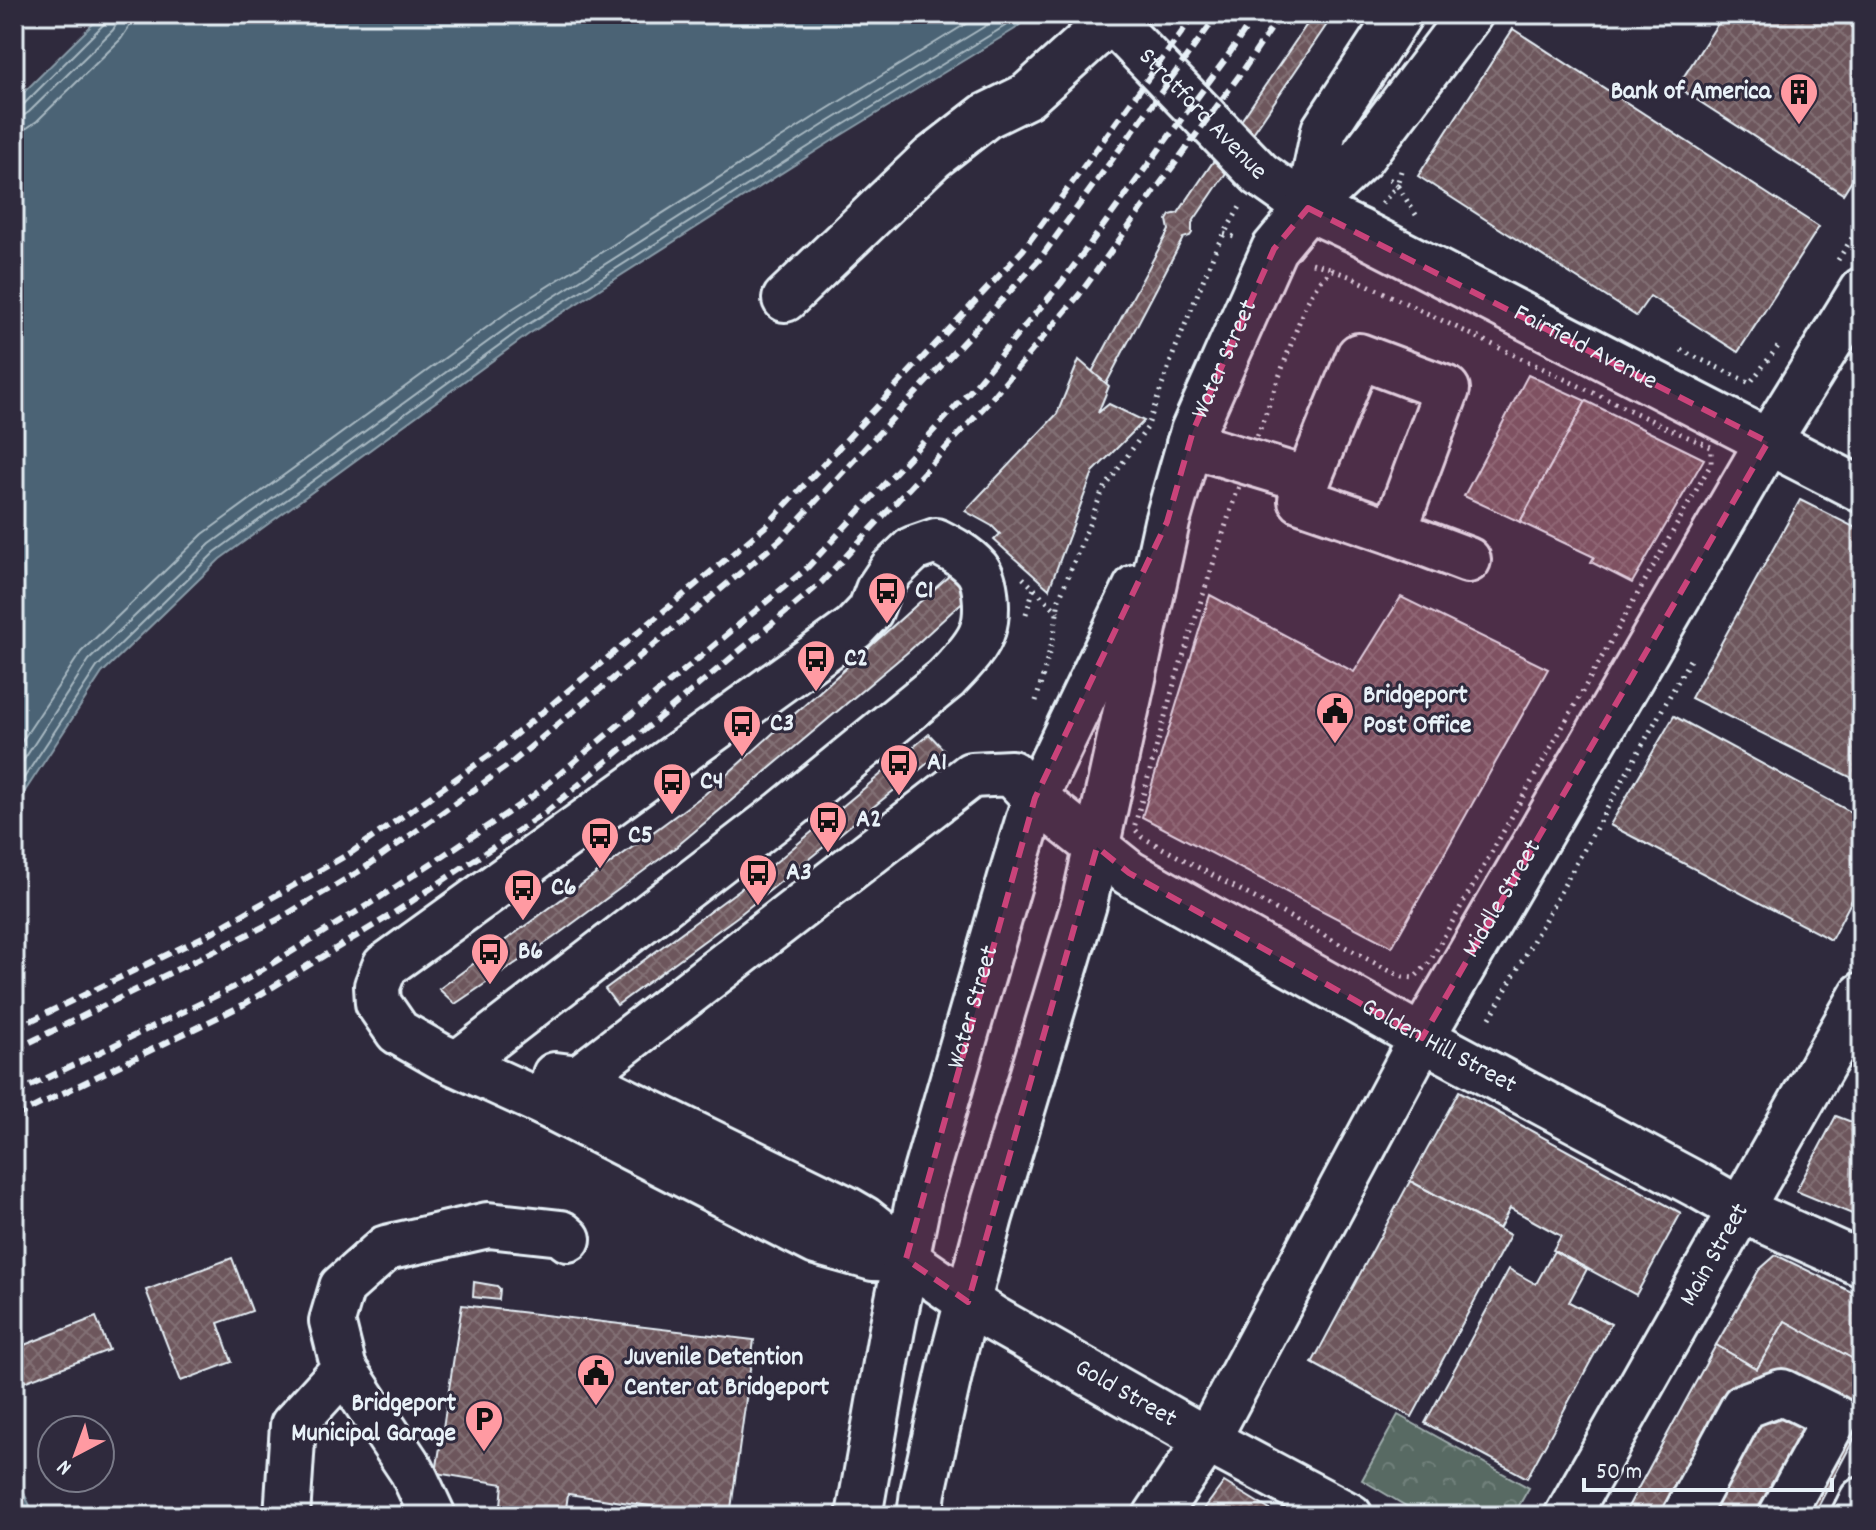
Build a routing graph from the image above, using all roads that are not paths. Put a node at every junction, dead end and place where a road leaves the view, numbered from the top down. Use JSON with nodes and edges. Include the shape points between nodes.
{"nodes":[{"id":1,"x":1400,"y":14,"type":"edge"},
{"id":2,"x":1470,"y":14,"type":"edge"},
{"id":3,"x":1108,"y":17,"type":"edge"},
{"id":4,"x":1308,"y":208,"type":"junction"},
{"id":5,"x":1847,"y":280,"type":"edge"},
{"id":6,"x":785,"y":299,"type":"dead end"},
{"id":7,"x":1768,"y":442,"type":"junction"},
{"id":8,"x":1189,"y":444,"type":"junction"},
{"id":9,"x":1308,"y":480,"type":"junction"},
{"id":10,"x":1862,"y":490,"type":"edge"},
{"id":11,"x":1167,"y":522,"type":"junction"},
{"id":12,"x":1394,"y":532,"type":"junction"},
{"id":13,"x":1468,"y":560,"type":"dead end"},
{"id":14,"x":1035,"y":798,"type":"junction"},
{"id":15,"x":1097,"y":847,"type":"junction"},
{"id":16,"x":1857,"y":1015,"type":"edge"},
{"id":17,"x":1422,"y":1038,"type":"junction"},
{"id":18,"x":457,"y":1064,"type":"junction"},
{"id":19,"x":579,"y":1078,"type":"junction"},
{"id":20,"x":545,"y":1104,"type":"junction"},
{"id":21,"x":1739,"y":1209,"type":"junction"},
{"id":22,"x":568,"y":1239,"type":"dead end"},
{"id":23,"x":906,"y":1259,"type":"junction"},
{"id":24,"x":1862,"y":1264,"type":"edge"},
{"id":25,"x":968,"y":1302,"type":"junction"},
{"id":26,"x":344,"y":1369,"type":"junction"},
{"id":27,"x":1207,"y":1440,"type":"junction"},
{"id":28,"x":1862,"y":1500,"type":"edge"},
{"id":29,"x":287,"y":1516,"type":"edge"},
{"id":30,"x":433,"y":1516,"type":"edge"},
{"id":31,"x":859,"y":1516,"type":"edge"},
{"id":32,"x":920,"y":1516,"type":"edge"},
{"id":33,"x":1156,"y":1516,"type":"edge"},
{"id":34,"x":1350,"y":1516,"type":"edge"},
{"id":35,"x":1567,"y":1516,"type":"edge"},
{"id":36,"x":1685,"y":1516,"type":"edge"},
{"id":37,"x":1781,"y":1516,"type":"edge"},
{"id":38,"x":1854,"y":1516,"type":"edge"}],
"edges":[{"from":1,"to":4,"type":"main road","name":"Water Street","via":[[1324,130]]},
{"from":2,"to":4,"type":"main road","name":"Water Street","via":[[1361,158]]},
{"from":3,"to":4,"type":"main road","name":"Stratford Avenue","via":[[1260,174]]},
{"from":3,"to":6,"type":"main road","via":[[1027,96],[986,116],[932,158]]},
{"from":4,"to":7,"type":"main road","name":"Fairfield Avenue"},
{"from":4,"to":8,"type":"main road","name":"Water Street","via":[[1274,249]]},
{"from":5,"to":7,"type":"main road","name":"Middle Street"},
{"from":7,"to":10,"type":"main road","name":"Fairfield Avenue"},
{"from":7,"to":17,"type":"main road","name":"Middle Street"},
{"from":8,"to":9,"type":"main road"},
{"from":8,"to":11,"type":"main road","name":"Water Street"},
{"from":9,"to":12,"type":"main road","via":[[1301,500]]},
{"from":9,"to":12,"type":"main road","via":[[1359,356],[1447,389]]},
{"from":11,"to":14,"type":"main road","name":"Water Street"},
{"from":11,"to":15,"type":"main road","name":"Water Street"},
{"from":12,"to":13,"type":"main road"},
{"from":14,"to":15,"type":"main road","name":"Golden Hill Street"},
{"from":14,"to":19,"type":"main road","name":"Golden Hill Street","via":[[1011,773],[971,775]]},
{"from":14,"to":23,"type":"main road","name":"Water Street","via":[[923,1183]]},
{"from":15,"to":17,"type":"main road","name":"Golden Hill Street","via":[[1129,873]]},
{"from":15,"to":25,"type":"main road","name":"Water Street"},
{"from":16,"to":21,"type":"main road","name":"Main Street"},
{"from":17,"to":21,"type":"main road","name":"Golden Hill Street"},
{"from":17,"to":27,"type":"main road","name":"Middle Street"},
{"from":18,"to":18,"type":"main road","via":[[398,1032],[378,1003],[377,986],[385,966],[854,628],[870,611],[892,569],[913,549],[936,541],[978,570],[987,603],[983,631],[946,679],[781,814]]},
{"from":18,"to":19,"type":"main road","name":"Gold Street"},
{"from":18,"to":20,"type":"main road"},
{"from":19,"to":20,"type":"main road","name":"Golden Hill Street"},
{"from":19,"to":23,"type":"main road","name":"Gold Street","via":[[845,1208],[879,1231]]},
{"from":20,"to":23,"type":"main road","via":[[816,1242],[873,1258]]},
{"from":21,"to":24,"type":"main road","name":"Golden Hill Street"},
{"from":21,"to":35,"type":"main road","name":"Main Street"},
{"from":22,"to":26,"type":"main road","via":[[561,1233],[488,1225],[386,1248],[342,1287],[332,1321]]},
{"from":23,"to":25,"type":"main road","name":"Gold Street"},
{"from":23,"to":31,"type":"main road","name":"Water Street"},
{"from":25,"to":27,"type":"main road","name":"Gold Street"},
{"from":25,"to":32,"type":"main road","name":"Water Street"},
{"from":26,"to":29,"type":"main road","via":[[293,1425]]},
{"from":26,"to":30,"type":"main road","via":[[412,1471]]},
{"from":27,"to":33,"type":"main road","name":"Middle Street"},
{"from":27,"to":34,"type":"main road","name":"Gold Street"},
{"from":28,"to":38,"type":"main road"},
{"from":36,"to":37,"type":"main road","via":[[1744,1406],[1782,1392],[1835,1418]]}]}
